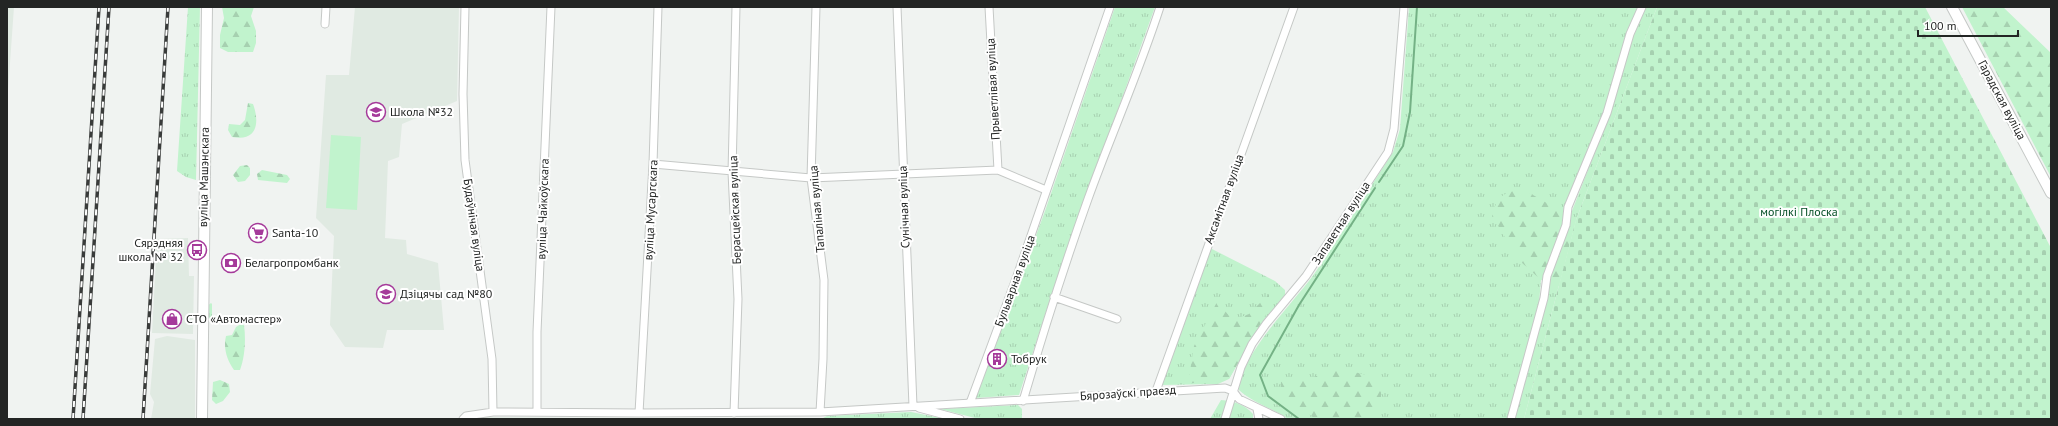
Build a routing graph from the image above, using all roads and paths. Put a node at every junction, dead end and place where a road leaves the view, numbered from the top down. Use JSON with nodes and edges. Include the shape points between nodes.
{"nodes":[{"id":1,"x":207,"y":7,"type":"edge"},
{"id":2,"x":326,"y":7,"type":"edge"},
{"id":3,"x":465,"y":7,"type":"edge"},
{"id":4,"x":551,"y":7,"type":"edge"},
{"id":5,"x":658,"y":7,"type":"edge"},
{"id":6,"x":736,"y":7,"type":"edge"},
{"id":7,"x":816,"y":7,"type":"edge"},
{"id":8,"x":897,"y":7,"type":"edge"},
{"id":9,"x":989,"y":7,"type":"edge"},
{"id":10,"x":1110,"y":7,"type":"edge"},
{"id":11,"x":1160,"y":7,"type":"edge"},
{"id":12,"x":1294,"y":7,"type":"edge"},
{"id":13,"x":1404,"y":7,"type":"edge"},
{"id":14,"x":1642,"y":7,"type":"edge"},
{"id":15,"x":1952,"y":7,"type":"edge"},
{"id":16,"x":325,"y":24,"type":"dead end"},
{"id":17,"x":653,"y":164,"type":"junction"},
{"id":18,"x":998,"y":170,"type":"junction"},
{"id":19,"x":732,"y":172,"type":"junction"},
{"id":20,"x":903,"y":175,"type":"junction"},
{"id":21,"x":811,"y":178,"type":"junction"},
{"id":22,"x":1046,"y":190,"type":"junction"},
{"id":23,"x":2051,"y":193,"type":"edge"},
{"id":24,"x":1054,"y":297,"type":"junction"},
{"id":25,"x":1117,"y":319,"type":"dead end"},
{"id":26,"x":1156,"y":391,"type":"junction"},
{"id":27,"x":1233,"y":391,"type":"junction"},
{"id":28,"x":1023,"y":401,"type":"junction"},
{"id":29,"x":970,"y":403,"type":"junction"},
{"id":30,"x":913,"y":406,"type":"junction"},
{"id":31,"x":1257,"y":408,"type":"junction"},
{"id":32,"x":493,"y":412,"type":"junction"},
{"id":33,"x":537,"y":412,"type":"junction"},
{"id":34,"x":820,"y":412,"type":"junction"},
{"id":35,"x":639,"y":413,"type":"junction"},
{"id":36,"x":734,"y":413,"type":"junction"},
{"id":37,"x":202,"y":419,"type":"edge"},
{"id":38,"x":463,"y":419,"type":"edge"},
{"id":39,"x":960,"y":419,"type":"edge"},
{"id":40,"x":1225,"y":419,"type":"edge"},
{"id":41,"x":1259,"y":419,"type":"edge"},
{"id":42,"x":1281,"y":419,"type":"edge"},
{"id":43,"x":1511,"y":419,"type":"edge"}],
"edges":[{"from":1,"to":37,"type":"main road","name":"вуліца Машэнскага"},
{"from":2,"to":16,"type":"street"},
{"from":3,"to":32,"type":"street","name":"Будаўнічая вуліца","via":[[465,160],[492,359]]},
{"from":4,"to":33,"type":"street","name":"вуліца Чайкоўскага","via":[[537,332]]},
{"from":5,"to":17,"type":"street","name":"вуліца Мусаргскага"},
{"from":6,"to":19,"type":"street","name":"Берасцейская вуліца"},
{"from":7,"to":21,"type":"street","name":"Тапаліная вуліца"},
{"from":8,"to":20,"type":"street","name":"Сунічная вуліца"},
{"from":9,"to":18,"type":"street","name":"Прыветлівая вуліца"},
{"from":10,"to":22,"type":"street","name":"Бульварная вуліца"},
{"from":11,"to":24,"type":"street","via":[[1145,54],[1088,198]]},
{"from":12,"to":26,"type":"street","name":"Аксамітная вуліца"},
{"from":13,"to":27,"type":"street","name":"Запаветная вуліца","via":[[1394,129],[1388,152],[1306,276],[1252,344]]},
{"from":14,"to":43,"type":"street","via":[[1630,34],[1607,113],[1568,207],[1566,225],[1548,276]]},
{"from":15,"to":23,"type":"main road","name":"Гарадская вуліца"},
{"from":17,"to":19,"type":"street"},
{"from":17,"to":35,"type":"street","name":"вуліца Мусаргскага"},
{"from":18,"to":20,"type":"street"},
{"from":18,"to":22,"type":"street"},
{"from":19,"to":21,"type":"street"},
{"from":19,"to":36,"type":"street","name":"Берасцейская вуліца","via":[[738,299]]},
{"from":20,"to":21,"type":"street"},
{"from":20,"to":30,"type":"street","name":"Сунічная вуліца"},
{"from":21,"to":34,"type":"street","name":"Тапаліная вуліца","via":[[824,280]]},
{"from":22,"to":29,"type":"street","name":"Бульварная вуліца"},
{"from":24,"to":25,"type":"street"},
{"from":24,"to":28,"type":"street"},
{"from":26,"to":27,"type":"street","name":"Бярозаўскі праезд","via":[[1225,388]]},
{"from":26,"to":28,"type":"street","name":"Бярозаўскі праезд"},
{"from":27,"to":31,"type":"street","via":[[1239,399]]},
{"from":27,"to":40,"type":"street","name":"Запаветная вуліца"},
{"from":28,"to":29,"type":"street"},
{"from":29,"to":30,"type":"street"},
{"from":30,"to":34,"type":"street"},
{"from":30,"to":39,"type":"street"},
{"from":31,"to":41,"type":"street"},
{"from":31,"to":42,"type":"street"},
{"from":32,"to":33,"type":"street"},
{"from":32,"to":38,"type":"street","via":[[466,416]]},
{"from":33,"to":35,"type":"street"},
{"from":34,"to":36,"type":"street"},
{"from":35,"to":36,"type":"street"}]}
